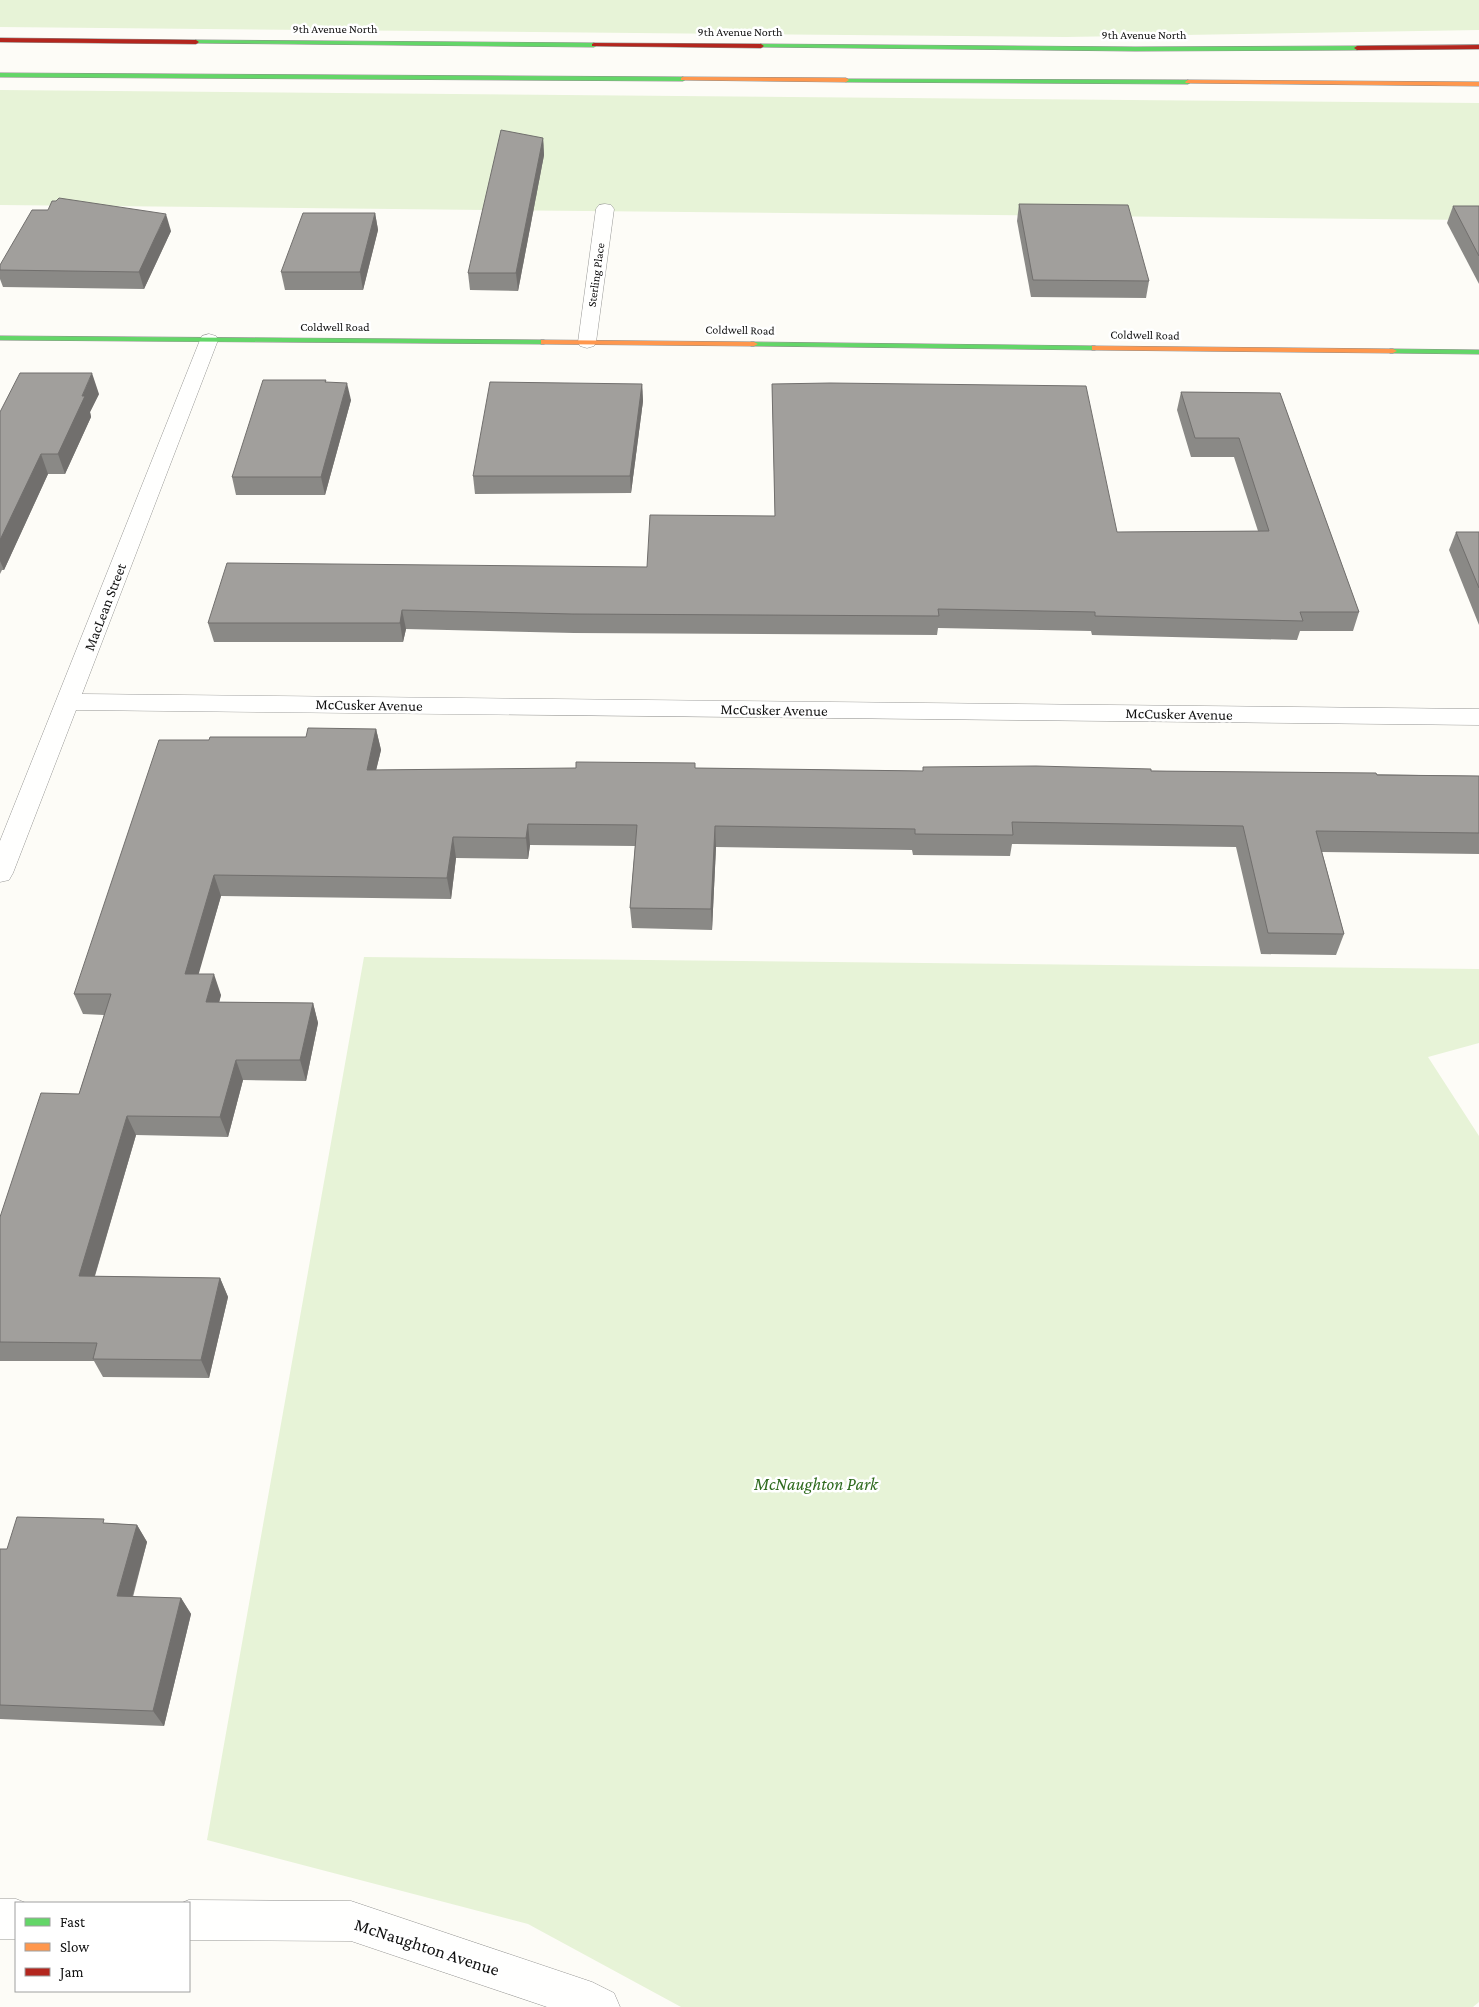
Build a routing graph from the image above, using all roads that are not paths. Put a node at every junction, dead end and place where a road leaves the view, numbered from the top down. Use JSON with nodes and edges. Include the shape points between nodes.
{"nodes":[{"id":1,"x":0,"y":40,"type":"edge"},
{"id":2,"x":1479,"y":47,"type":"edge"},
{"id":3,"x":0,"y":74,"type":"edge"},
{"id":4,"x":1479,"y":84,"type":"edge"},
{"id":5,"x":605,"y":208,"type":"dead end"},
{"id":6,"x":0,"y":338,"type":"edge"},
{"id":7,"x":209,"y":340,"type":"junction"},
{"id":8,"x":587,"y":342,"type":"junction"},
{"id":9,"x":1479,"y":352,"type":"edge"},
{"id":10,"x":69,"y":702,"type":"junction"},
{"id":11,"x":1479,"y":717,"type":"edge"},
{"id":12,"x":0,"y":873,"type":"edge"},
{"id":13,"x":0,"y":1919,"type":"edge"},
{"id":14,"x":15,"y":1919,"type":"edge"},
{"id":15,"x":190,"y":1920,"type":"edge"},
{"id":16,"x":600,"y":2007,"type":"edge"}],
"edges":[{"from":1,"to":2,"type":"main road","name":"9th Avenue North","via":[[1135,49]]},
{"from":3,"to":4,"type":"main road"},
{"from":5,"to":8,"type":"street","name":"Sterling Place"},
{"from":6,"to":7,"type":"main road","name":"Coldwell Road"},
{"from":7,"to":8,"type":"main road","name":"Coldwell Road"},
{"from":7,"to":10,"type":"street","name":"MacLean Street"},
{"from":8,"to":9,"type":"main road","name":"Coldwell Road"},
{"from":10,"to":11,"type":"street","name":"McCusker Avenue"},
{"from":10,"to":12,"type":"street","name":"MacLean Street"},
{"from":13,"to":14,"type":"street"},
{"from":15,"to":16,"type":"street","name":"McNaughton Avenue","via":[[352,1921]]}]}
